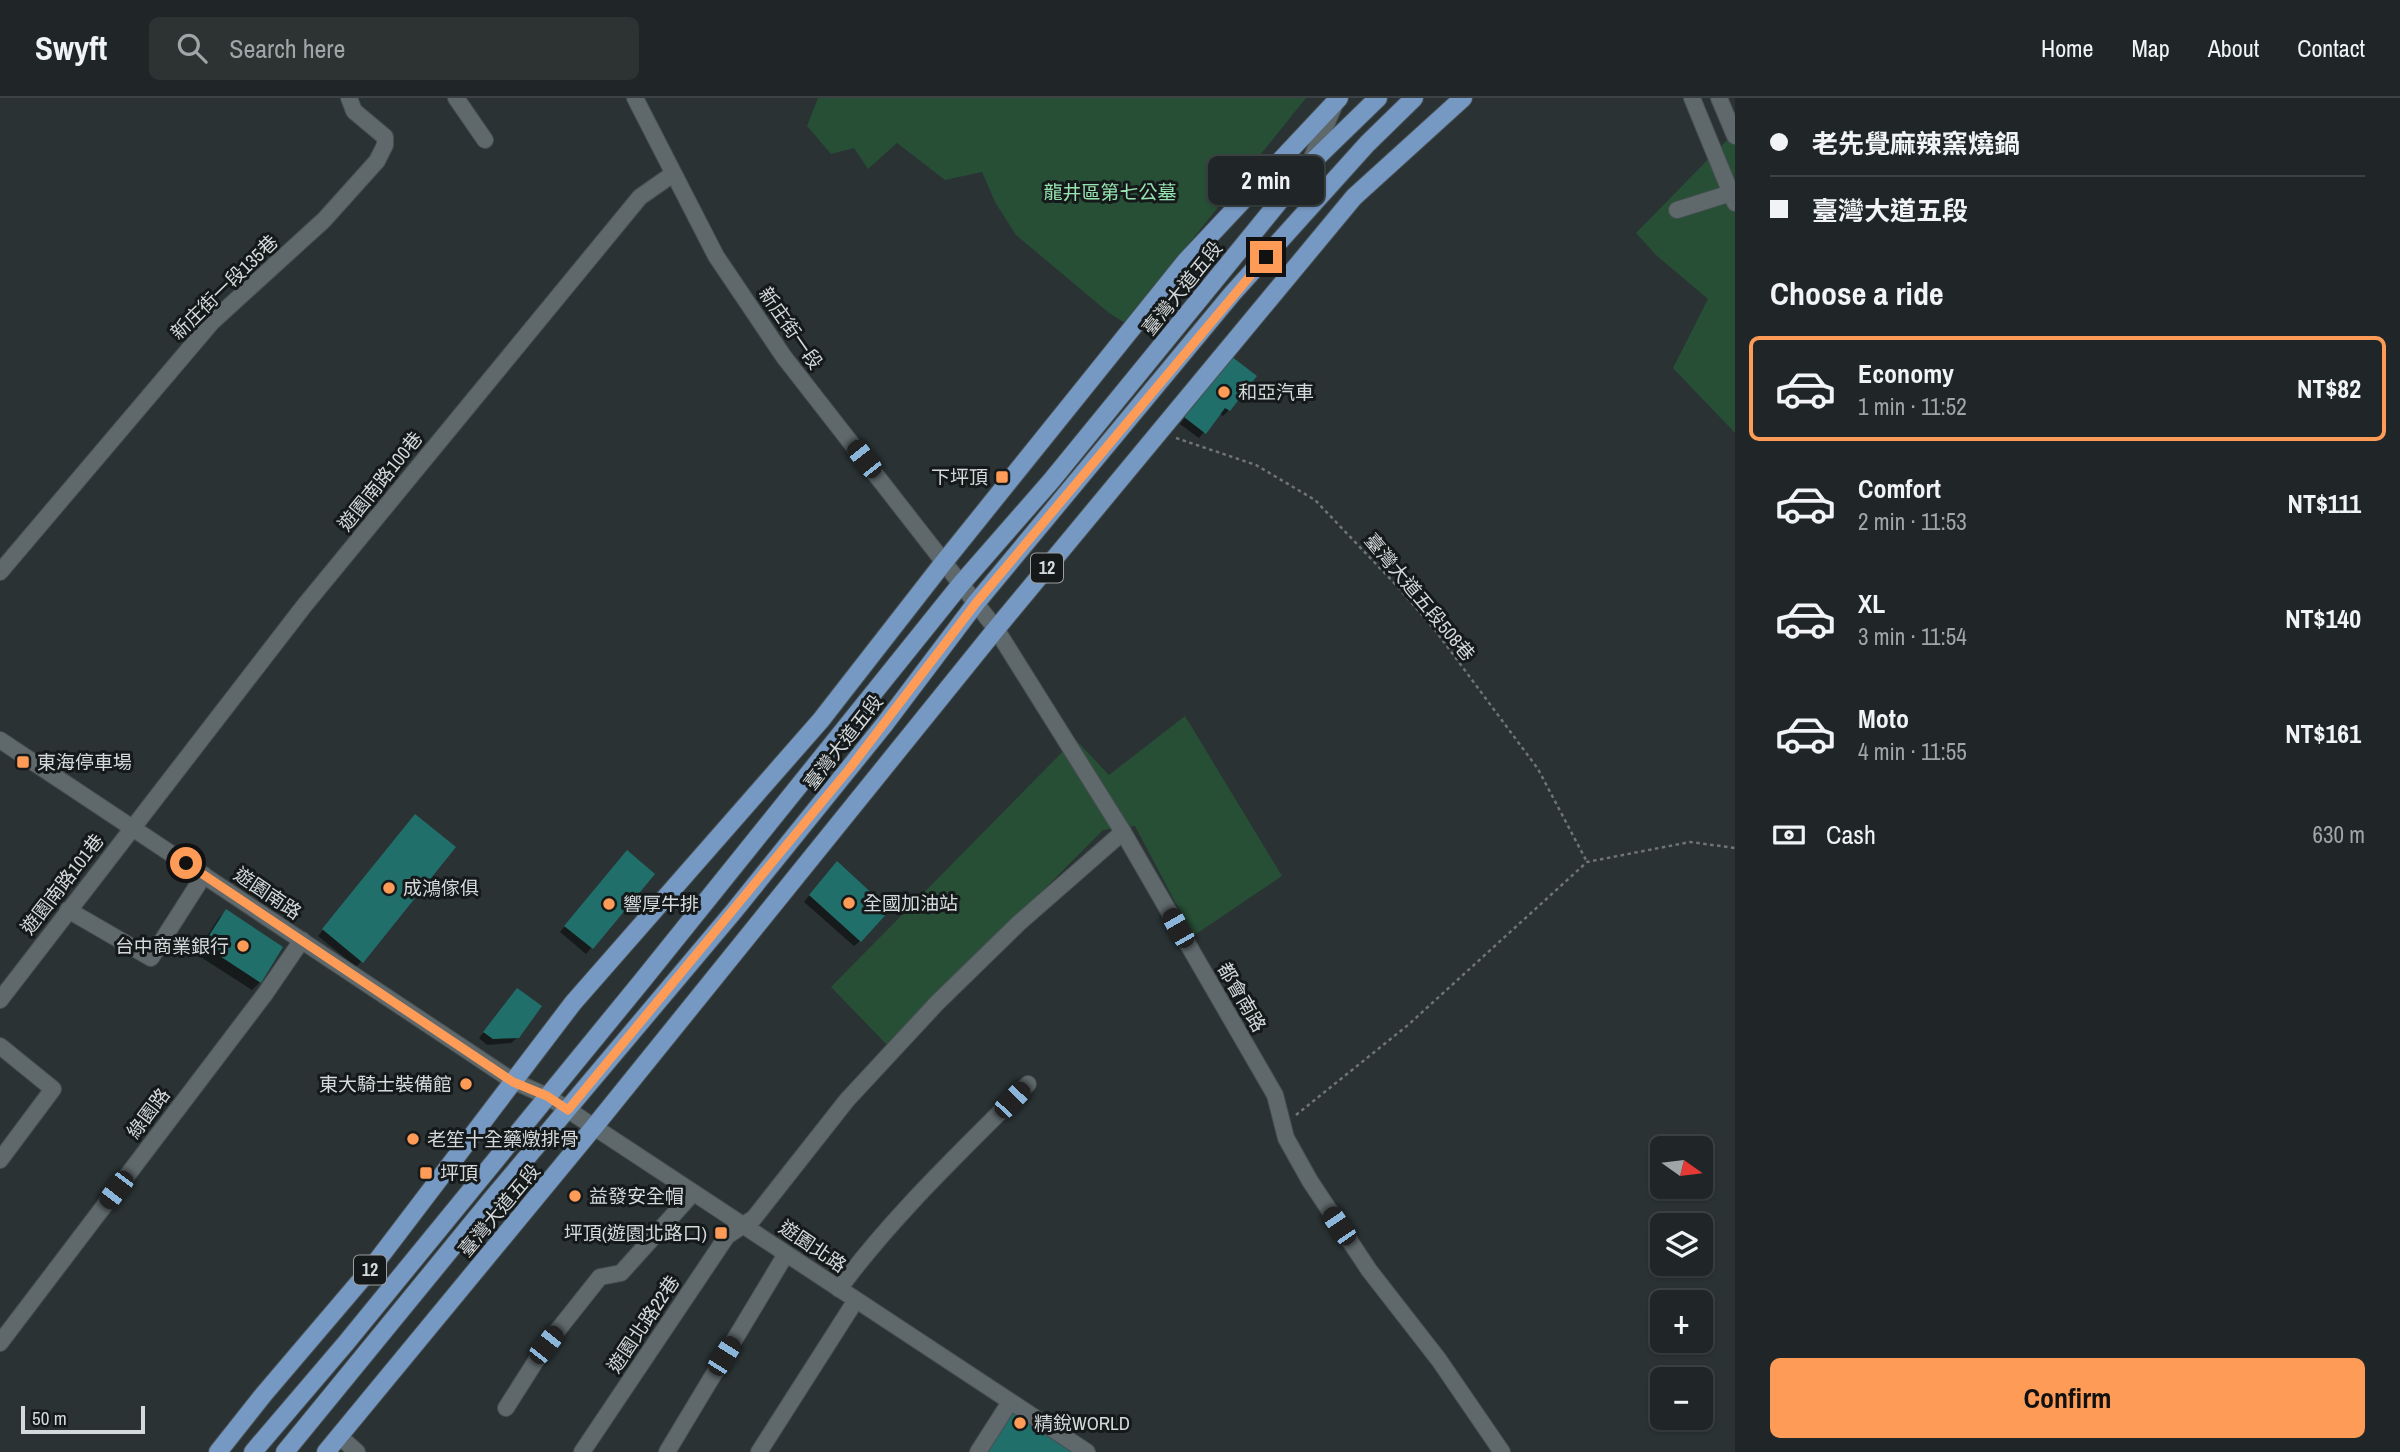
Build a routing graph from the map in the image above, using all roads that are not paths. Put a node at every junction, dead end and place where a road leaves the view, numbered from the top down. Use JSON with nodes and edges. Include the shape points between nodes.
{"nodes":[{"id":1,"x":349,"y":98,"type":"edge"},
{"id":2,"x":456,"y":98,"type":"edge"},
{"id":3,"x":635,"y":98,"type":"edge"},
{"id":4,"x":1378,"y":98,"type":"edge"},
{"id":5,"x":1414,"y":98,"type":"edge"},
{"id":6,"x":1463,"y":98,"type":"edge"},
{"id":7,"x":1692,"y":98,"type":"edge"},
{"id":8,"x":1719,"y":98,"type":"edge"},
{"id":9,"x":1338,"y":99,"type":"edge"},
{"id":10,"x":1735,"y":136,"type":"edge"},
{"id":11,"x":485,"y":140,"type":"dead end"},
{"id":12,"x":1309,"y":165,"type":"junction"},
{"id":13,"x":673,"y":174,"type":"junction"},
{"id":14,"x":1733,"y":198,"type":"edge"},
{"id":15,"x":1676,"y":211,"type":"dead end"},
{"id":16,"x":944,"y":562,"type":"junction"},
{"id":17,"x":0,"y":572,"type":"edge"},
{"id":18,"x":961,"y":584,"type":"junction"},
{"id":19,"x":976,"y":603,"type":"junction"},
{"id":20,"x":996,"y":629,"type":"junction"},
{"id":21,"x":0,"y":740,"type":"edge"},
{"id":22,"x":133,"y":828,"type":"junction"},
{"id":23,"x":1123,"y":832,"type":"junction"},
{"id":24,"x":204,"y":875,"type":"junction"},
{"id":25,"x":68,"y":910,"type":"junction"},
{"id":26,"x":302,"y":940,"type":"junction"},
{"id":27,"x":0,"y":1000,"type":"edge"},
{"id":28,"x":0,"y":1046,"type":"edge"},
{"id":29,"x":513,"y":1082,"type":"junction"},
{"id":30,"x":1028,"y":1083,"type":"dead end"},
{"id":31,"x":547,"y":1096,"type":"junction"},
{"id":32,"x":568,"y":1110,"type":"junction"},
{"id":33,"x":594,"y":1128,"type":"junction"},
{"id":34,"x":0,"y":1160,"type":"edge"},
{"id":35,"x":693,"y":1193,"type":"junction"},
{"id":36,"x":744,"y":1225,"type":"junction"},
{"id":37,"x":786,"y":1254,"type":"junction"},
{"id":38,"x":839,"y":1289,"type":"junction"},
{"id":39,"x":856,"y":1300,"type":"junction"},
{"id":40,"x":0,"y":1343,"type":"edge"},
{"id":41,"x":1010,"y":1402,"type":"junction"},
{"id":42,"x":506,"y":1408,"type":"dead end"},
{"id":43,"x":339,"y":1436,"type":"junction"},
{"id":44,"x":218,"y":1452,"type":"edge"},
{"id":45,"x":253,"y":1452,"type":"edge"},
{"id":46,"x":285,"y":1452,"type":"edge"},
{"id":47,"x":326,"y":1452,"type":"edge"},
{"id":48,"x":357,"y":1452,"type":"edge"},
{"id":49,"x":582,"y":1452,"type":"edge"},
{"id":50,"x":667,"y":1452,"type":"edge"},
{"id":51,"x":759,"y":1452,"type":"edge"},
{"id":52,"x":978,"y":1452,"type":"edge"},
{"id":53,"x":1087,"y":1452,"type":"edge"},
{"id":54,"x":1503,"y":1452,"type":"edge"}],
"edges":[{"from":1,"to":17,"type":"street","name":"新庄街一段135巷","via":[[354,111],[385,137],[377,161],[324,220],[212,323]]},
{"from":2,"to":11,"type":"street"},
{"from":3,"to":13,"type":"street","name":"新庄街一段"},
{"from":4,"to":12,"type":"main road","name":"臺灣大道五段","number":"12"},
{"from":5,"to":19,"type":"main road","name":"臺灣大道五段","number":"12","via":[[1232,295]]},
{"from":6,"to":20,"type":"main road","name":"臺灣大道五段","number":"12","via":[[1354,197]]},
{"from":7,"to":14,"type":"street"},
{"from":8,"to":10,"type":"street"},
{"from":9,"to":12,"type":"street"},
{"from":9,"to":16,"type":"main road","name":"臺灣大道五段","number":"12","via":[[1186,261]]},
{"from":12,"to":18,"type":"main road","name":"臺灣大道五段","number":"12"},
{"from":13,"to":16,"type":"street","name":"新庄街一段","via":[[716,256],[783,356]]},
{"from":13,"to":22,"type":"street","name":"遊園南路100巷","via":[[640,197],[304,606]]},
{"from":14,"to":15,"type":"street"},
{"from":16,"to":18,"type":"street","name":"都會南路"},
{"from":16,"to":29,"type":"main road","name":"臺灣大道五段","number":"12","via":[[821,720],[573,1003]]},
{"from":18,"to":19,"type":"street","name":"都會南路"},
{"from":18,"to":31,"type":"main road","name":"臺灣大道五段","number":"12"},
{"from":19,"to":20,"type":"street","name":"都會南路"},
{"from":19,"to":32,"type":"main road","name":"臺灣大道五段","number":"12","via":[[850,768]]},
{"from":20,"to":23,"type":"street","name":"都會南路"},
{"from":20,"to":33,"type":"main road","name":"臺灣大道五段","number":"12"},
{"from":21,"to":22,"type":"street","name":"遊園南路"},
{"from":22,"to":24,"type":"street","name":"遊園南路"},
{"from":22,"to":25,"type":"street","name":"遊園南路101巷"},
{"from":23,"to":36,"type":"street","name":"遊園北路22巷","via":[[937,1003],[847,1100]]},
{"from":23,"to":54,"type":"street","name":"都會南路","via":[[1275,1095],[1286,1138],[1310,1181]]},
{"from":24,"to":25,"type":"street","via":[[151,958]]},
{"from":24,"to":26,"type":"street","name":"遊園南路"},
{"from":25,"to":27,"type":"street","name":"遊園南路101巷"},
{"from":26,"to":29,"type":"street","name":"遊園南路"},
{"from":26,"to":40,"type":"street","name":"綠園路"},
{"from":28,"to":34,"type":"street","via":[[53,1088]]},
{"from":29,"to":31,"type":"street","name":"遊園北路"},
{"from":29,"to":44,"type":"main road","name":"臺灣大道五段","number":"12","via":[[373,1266]]},
{"from":30,"to":38,"type":"street","via":[[919,1193]]},
{"from":31,"to":32,"type":"street","name":"遊園北路"},
{"from":31,"to":45,"type":"main road","name":"臺灣大道五段","number":"12"},
{"from":32,"to":33,"type":"street","name":"遊園北路"},
{"from":32,"to":46,"type":"main road","name":"臺灣大道五段","number":"12"},
{"from":33,"to":35,"type":"street","name":"遊園北路"},
{"from":33,"to":43,"type":"main road","name":"臺灣大道五段","number":"12"},
{"from":35,"to":36,"type":"street","name":"遊園北路"},
{"from":35,"to":42,"type":"street","via":[[621,1273],[600,1277],[546,1345]]},
{"from":36,"to":37,"type":"street","name":"遊園北路"},
{"from":36,"to":49,"type":"street","name":"遊園北路22巷","via":[[727,1236]]},
{"from":37,"to":38,"type":"street","name":"遊園北路"},
{"from":37,"to":50,"type":"street"},
{"from":38,"to":39,"type":"street","name":"遊園北路"},
{"from":39,"to":41,"type":"street","name":"遊園北路"},
{"from":39,"to":51,"type":"street"},
{"from":41,"to":52,"type":"street"},
{"from":41,"to":53,"type":"street","name":"遊園北路"},
{"from":43,"to":47,"type":"main road","name":"臺灣大道五段","number":"12"},
{"from":43,"to":48,"type":"street"}]}
